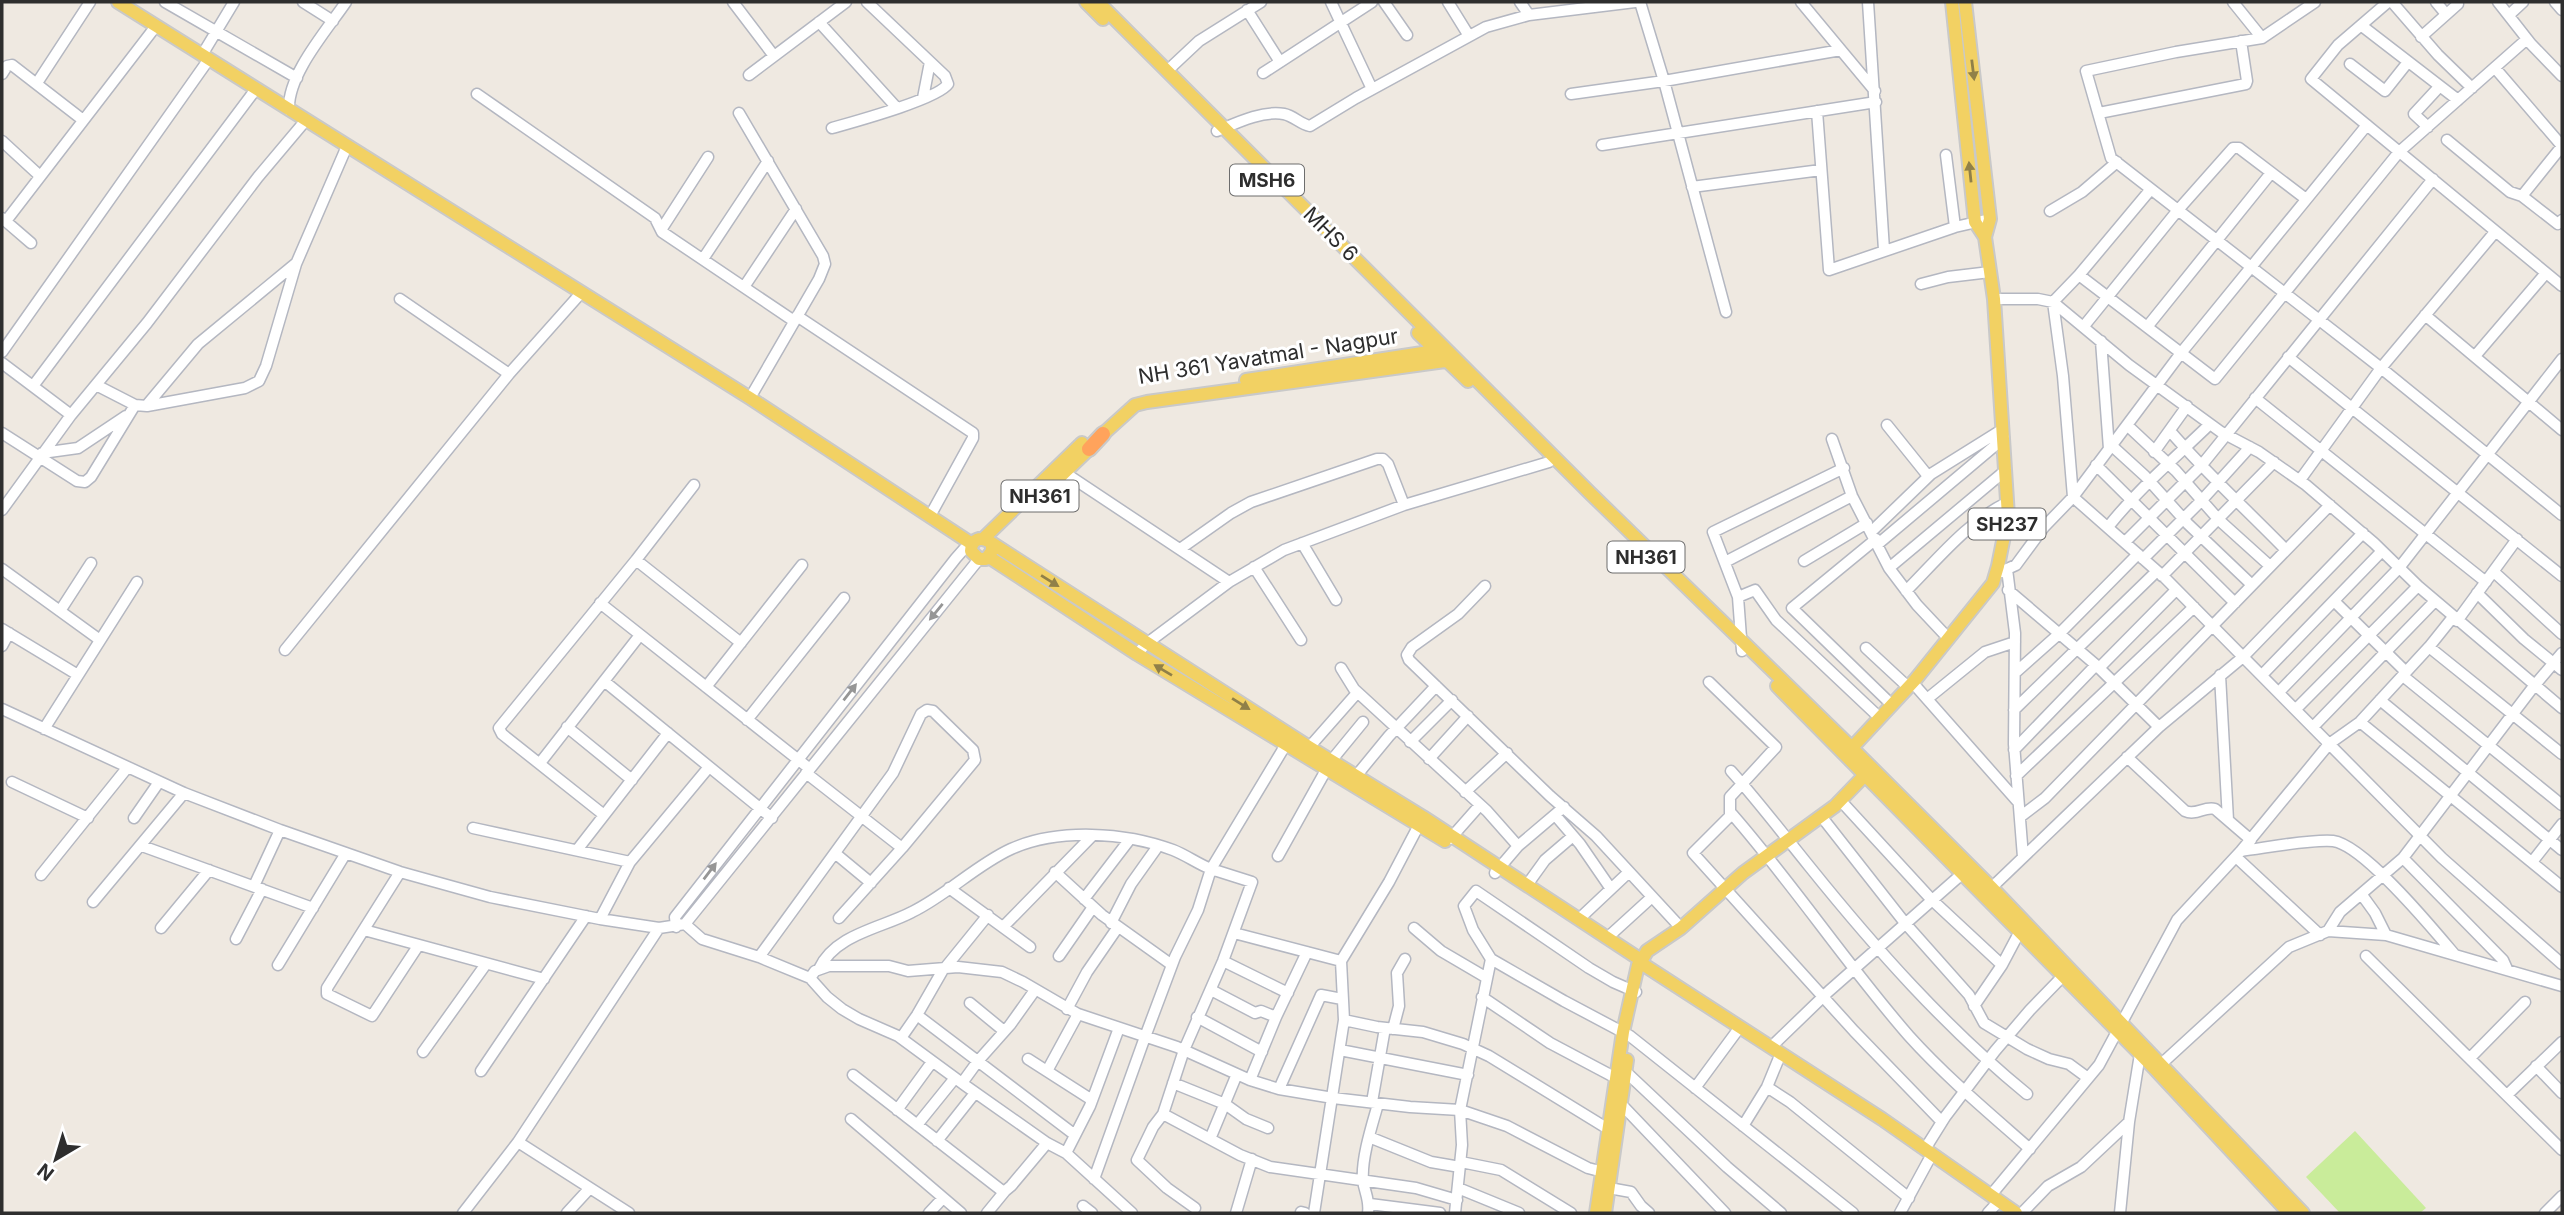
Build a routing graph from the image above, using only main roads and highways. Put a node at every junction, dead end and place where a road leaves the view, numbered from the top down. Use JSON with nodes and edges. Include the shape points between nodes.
{"nodes":[{"id":1,"x":118,"y":2,"type":"edge"},
{"id":2,"x":128,"y":2,"type":"edge"},
{"id":3,"x":1086,"y":2,"type":"edge"},
{"id":4,"x":1098,"y":2,"type":"edge"},
{"id":5,"x":1952,"y":2,"type":"edge"},
{"id":6,"x":1965,"y":2,"type":"edge"},
{"id":7,"x":205,"y":55,"type":"junction"},
{"id":8,"x":289,"y":106,"type":"junction"},
{"id":9,"x":1221,"y":130,"type":"junction"},
{"id":10,"x":1985,"y":237,"type":"junction"},
{"id":11,"x":1445,"y":354,"type":"junction"},
{"id":12,"x":751,"y":397,"type":"junction"},
{"id":13,"x":1100,"y":431,"type":"joint"},
{"id":14,"x":1086,"y":446,"type":"junction"},
{"id":15,"x":982,"y":547,"type":"junction"},
{"id":16,"x":1741,"y":645,"type":"junction"},
{"id":17,"x":1289,"y":740,"type":"junction"},
{"id":18,"x":1849,"y":751,"type":"junction"},
{"id":19,"x":1865,"y":775,"type":"junction"},
{"id":20,"x":1497,"y":870,"type":"junction"},
{"id":21,"x":1988,"y":891,"type":"junction"},
{"id":22,"x":1641,"y":964,"type":"junction"},
{"id":23,"x":2120,"y":1027,"type":"junction"},
{"id":24,"x":2159,"y":1066,"type":"junction"},
{"id":25,"x":1621,"y":1075,"type":"junction"},
{"id":26,"x":1613,"y":1132,"type":"junction"},
{"id":27,"x":1606,"y":1173,"type":"junction"},
{"id":28,"x":1596,"y":1213,"type":"edge"},
{"id":29,"x":1605,"y":1213,"type":"edge"},
{"id":30,"x":2016,"y":1213,"type":"edge"},
{"id":31,"x":2290,"y":1213,"type":"edge"},
{"id":32,"x":2303,"y":1213,"type":"edge"}],
"edges":[{"from":1,"to":7,"type":"main road"},
{"from":2,"to":7,"type":"main road"},
{"from":3,"to":9,"type":"main road","number":"MSH6"},
{"from":4,"to":9,"type":"main road"},
{"from":10,"to":5,"type":"main road","number":"SH237","one_way":true,"via":[[1975,222]]},
{"from":6,"to":10,"type":"main road","number":"SH237","one_way":true,"via":[[1990,219]]},
{"from":7,"to":8,"type":"main road"},
{"from":7,"to":8,"type":"main road"},
{"from":8,"to":12,"type":"main road"},
{"from":8,"to":12,"type":"main road"},
{"from":9,"to":11,"type":"main road","number":"MSH6"},
{"from":10,"to":18,"type":"main road","number":"SH237","via":[[1994,299],[2008,502],[2001,571],[1910,685]]},
{"from":11,"to":13,"type":"main road","number":"NH361","via":[[1147,402],[1135,405]]},
{"from":11,"to":16,"type":"main road"},
{"from":11,"to":16,"type":"main road","number":"NH361","via":[[1549,462]]},
{"from":12,"to":15,"type":"main road"},
{"from":13,"to":14,"type":"highway","number":"NH361"},
{"from":14,"to":15,"type":"main road"},
{"from":14,"to":15,"type":"main road","number":"NH361","via":[[1065,473]]},
{"from":15,"to":17,"type":"main road","one_way":true,"via":[[1087,604]]},
{"from":17,"to":15,"type":"main road","one_way":true,"via":[[1137,654]]},
{"from":16,"to":18,"type":"main road","number":"NH361"},
{"from":17,"to":20,"type":"main road"},
{"from":18,"to":19,"type":"main road"},
{"from":18,"to":21,"type":"main road"},
{"from":19,"to":21,"type":"main road","via":[[1963,873]]},
{"from":19,"to":22,"type":"main road","via":[[1822,816],[1647,951]]},
{"from":20,"to":22,"type":"main road"},
{"from":20,"to":22,"type":"main road","via":[[1580,919]]},
{"from":21,"to":23,"type":"main road"},
{"from":21,"to":23,"type":"main road","via":[[2063,976]]},
{"from":22,"to":25,"type":"main road"},
{"from":22,"to":30,"type":"main road"},
{"from":23,"to":24,"type":"main road"},
{"from":24,"to":31,"type":"main road"},
{"from":24,"to":32,"type":"main road"},
{"from":25,"to":26,"type":"main road"},
{"from":25,"to":26,"type":"main road","via":[[1621,1104]]},
{"from":26,"to":27,"type":"main road"},
{"from":27,"to":28,"type":"main road"},
{"from":27,"to":29,"type":"main road"}]}
